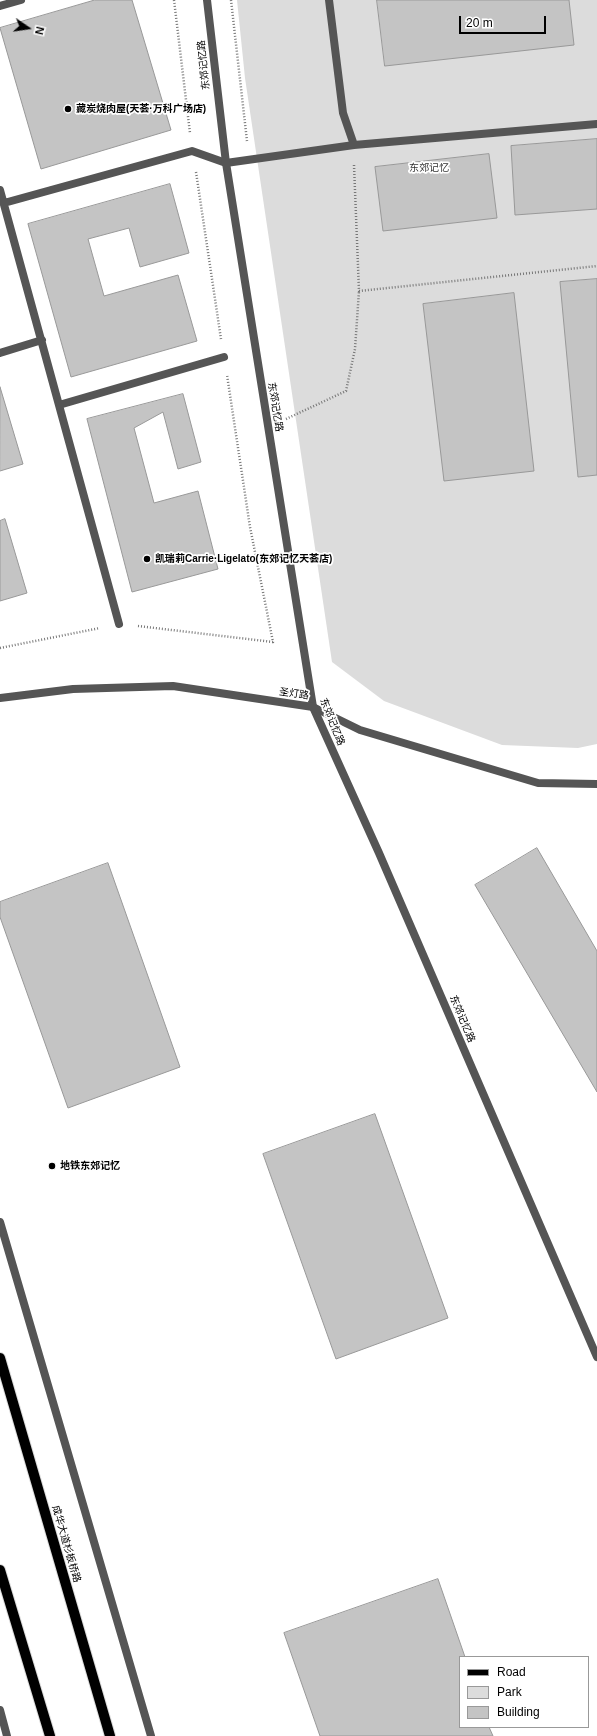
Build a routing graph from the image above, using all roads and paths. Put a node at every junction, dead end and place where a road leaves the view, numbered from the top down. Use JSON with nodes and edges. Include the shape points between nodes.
{"nodes":[{"id":1,"x":21,"y":0,"type":"edge"},
{"id":2,"x":174,"y":0,"type":"edge"},
{"id":3,"x":207,"y":0,"type":"edge"},
{"id":4,"x":231,"y":0,"type":"edge"},
{"id":5,"x":329,"y":0,"type":"edge"},
{"id":6,"x":0,"y":6,"type":"edge"},
{"id":7,"x":597,"y":124,"type":"edge"},
{"id":8,"x":354,"y":145,"type":"junction"},
{"id":9,"x":192,"y":151,"type":"junction"},
{"id":10,"x":250,"y":159,"type":"junction"},
{"id":11,"x":226,"y":163,"type":"junction"},
{"id":12,"x":0,"y":190,"type":"edge"},
{"id":13,"x":4,"y":203,"type":"junction"},
{"id":14,"x":597,"y":266,"type":"edge"},
{"id":15,"x":359,"y":291,"type":"junction"},
{"id":16,"x":42,"y":340,"type":"junction"},
{"id":17,"x":0,"y":353,"type":"edge"},
{"id":18,"x":224,"y":358,"type":"junction"},
{"id":19,"x":59,"y":404,"type":"junction"},
{"id":20,"x":268,"y":428,"type":"junction"},
{"id":21,"x":119,"y":624,"type":"junction"},
{"id":22,"x":0,"y":648,"type":"edge"},
{"id":23,"x":0,"y":698,"type":"edge"},
{"id":24,"x":313,"y":707,"type":"junction"},
{"id":25,"x":597,"y":784,"type":"edge"},
{"id":26,"x":0,"y":1222,"type":"edge"},
{"id":27,"x":597,"y":1357,"type":"edge"},
{"id":28,"x":0,"y":1358,"type":"edge"},
{"id":29,"x":0,"y":1570,"type":"edge"},
{"id":30,"x":0,"y":1710,"type":"edge"},
{"id":31,"x":7,"y":1736,"type":"edge"},
{"id":32,"x":50,"y":1736,"type":"edge"},
{"id":33,"x":110,"y":1736,"type":"edge"},
{"id":34,"x":152,"y":1736,"type":"edge"}],
"edges":[{"from":1,"to":6,"type":"street"},
{"from":2,"to":9,"type":"path"},
{"from":3,"to":11,"type":"street","name":"东郊记忆路"},
{"from":4,"to":10,"type":"path"},
{"from":5,"to":8,"type":"street","via":[[343,113]]},
{"from":7,"to":8,"type":"street"},
{"from":8,"to":10,"type":"street"},
{"from":8,"to":15,"type":"path"},
{"from":9,"to":11,"type":"street"},
{"from":9,"to":13,"type":"street"},
{"from":9,"to":18,"type":"path"},
{"from":10,"to":11,"type":"street"},
{"from":11,"to":20,"type":"street","name":"东郊记忆路"},
{"from":12,"to":13,"type":"street"},
{"from":13,"to":16,"type":"street"},
{"from":14,"to":15,"type":"path"},
{"from":15,"to":20,"type":"path","via":[[355,349],[346,391]]},
{"from":16,"to":17,"type":"street"},
{"from":16,"to":19,"type":"street"},
{"from":18,"to":19,"type":"street"},
{"from":18,"to":21,"type":"path","via":[[250,527],[273,642]]},
{"from":19,"to":21,"type":"street"},
{"from":20,"to":24,"type":"street","name":"东郊记忆路"},
{"from":21,"to":22,"type":"path"},
{"from":23,"to":24,"type":"street","name":"圣灯路","via":[[73,689],[173,686]]},
{"from":24,"to":25,"type":"street","name":"圣灯路","via":[[360,730],[538,783]]},
{"from":24,"to":27,"type":"street","name":"东郊记忆路","via":[[389,874]]},
{"from":26,"to":34,"type":"street"},
{"from":28,"to":33,"type":"main road","name":"成华大道杉板桥路"},
{"from":29,"to":32,"type":"main road"},
{"from":30,"to":31,"type":"street"}]}
